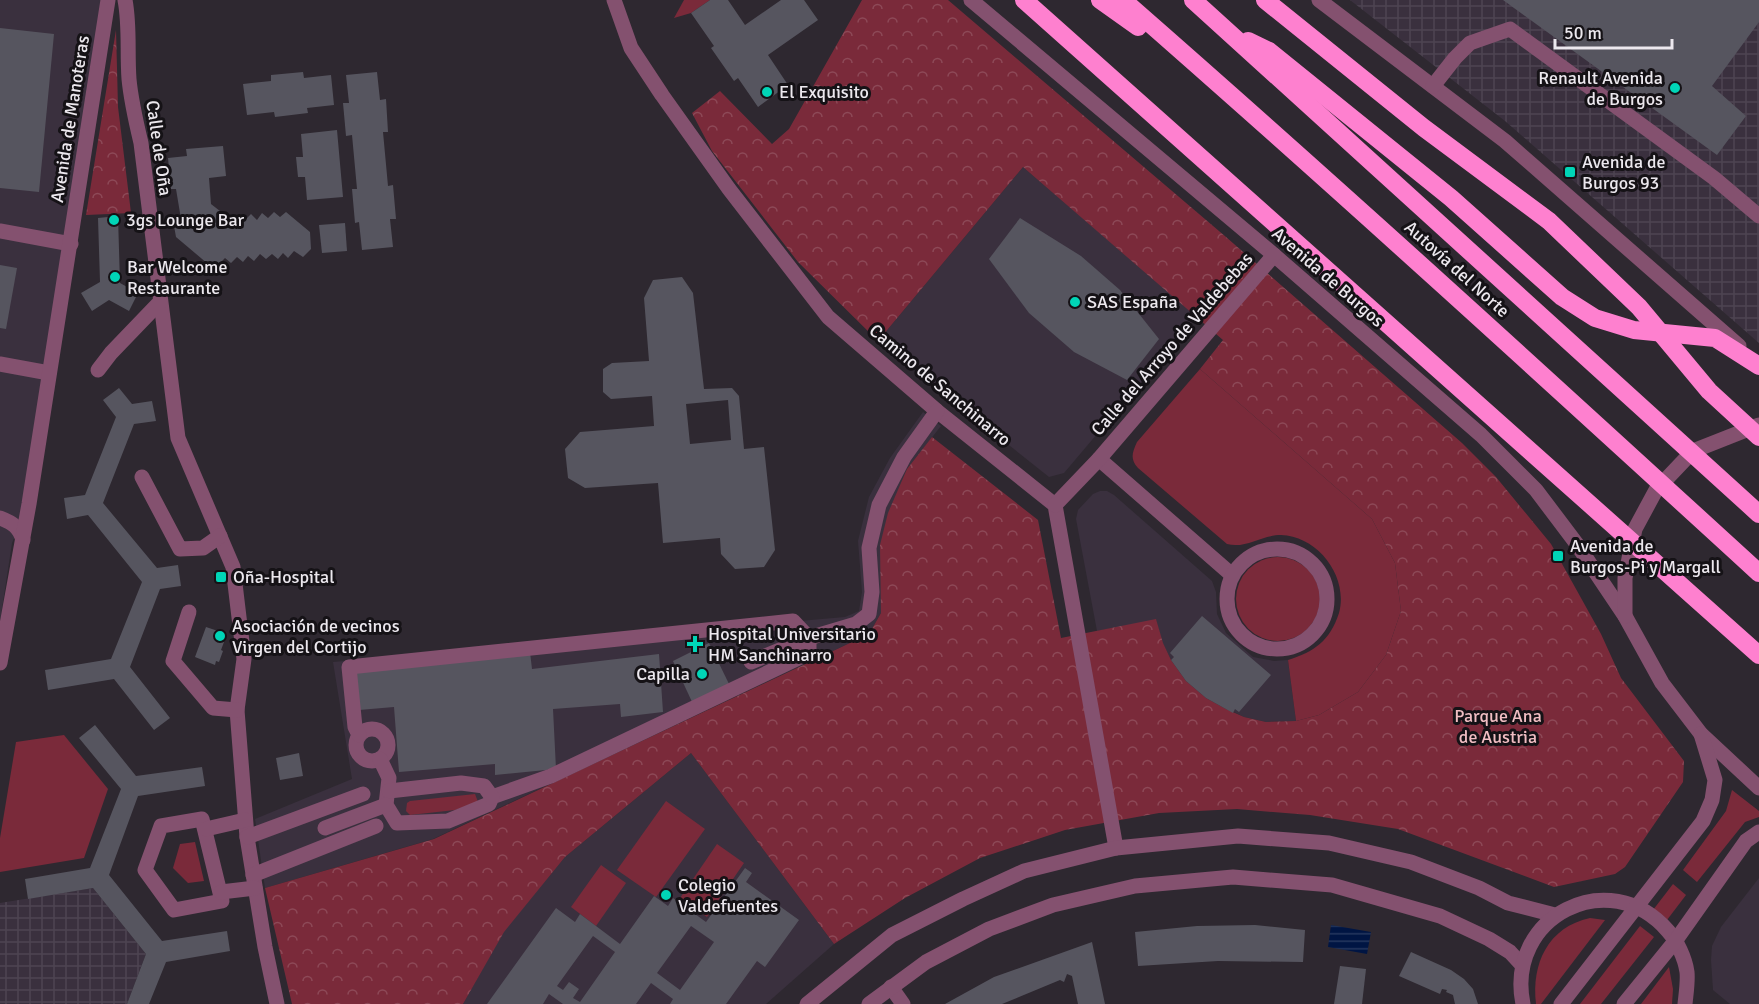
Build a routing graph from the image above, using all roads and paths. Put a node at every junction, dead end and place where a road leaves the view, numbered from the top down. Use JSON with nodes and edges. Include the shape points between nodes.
{"nodes":[{"id":1,"x":108,"y":0,"type":"edge"},
{"id":2,"x":119,"y":0,"type":"edge"},
{"id":3,"x":125,"y":0,"type":"edge"},
{"id":4,"x":614,"y":0,"type":"edge"},
{"id":5,"x":971,"y":0,"type":"edge"},
{"id":6,"x":1024,"y":0,"type":"edge"},
{"id":7,"x":1100,"y":0,"type":"edge"},
{"id":8,"x":1123,"y":0,"type":"edge"},
{"id":9,"x":1193,"y":0,"type":"edge"},
{"id":10,"x":1265,"y":0,"type":"edge"},
{"id":11,"x":1319,"y":0,"type":"edge"},
{"id":12,"x":1229,"y":31,"type":"junction"},
{"id":13,"x":102,"y":39,"type":"junction"},
{"id":14,"x":1433,"y":86,"type":"junction"},
{"id":15,"x":1240,"y":103,"type":"junction"},
{"id":16,"x":1759,"y":216,"type":"edge"},
{"id":17,"x":0,"y":231,"type":"edge"},
{"id":18,"x":71,"y":244,"type":"junction"},
{"id":19,"x":1274,"y":255,"type":"junction"},
{"id":20,"x":160,"y":302,"type":"junction"},
{"id":21,"x":0,"y":364,"type":"edge"},
{"id":22,"x":1759,"y":365,"type":"edge"},
{"id":23,"x":98,"y":370,"type":"dead end"},
{"id":24,"x":49,"y":373,"type":"junction"},
{"id":25,"x":937,"y":411,"type":"junction"},
{"id":26,"x":1759,"y":425,"type":"edge"},
{"id":27,"x":1731,"y":435,"type":"junction"},
{"id":28,"x":1759,"y":436,"type":"edge"},
{"id":29,"x":1099,"y":459,"type":"junction"},
{"id":30,"x":142,"y":477,"type":"dead end"},
{"id":31,"x":29,"y":504,"type":"junction"},
{"id":32,"x":1055,"y":505,"type":"junction"},
{"id":33,"x":1759,"y":514,"type":"edge"},
{"id":34,"x":0,"y":518,"type":"edge"},
{"id":35,"x":220,"y":536,"type":"junction"},
{"id":36,"x":23,"y":540,"type":"junction"},
{"id":37,"x":1759,"y":573,"type":"edge"},
{"id":38,"x":1232,"y":575,"type":"junction"},
{"id":39,"x":189,"y":612,"type":"dead end"},
{"id":40,"x":1625,"y":616,"type":"junction"},
{"id":41,"x":809,"y":638,"type":"junction"},
{"id":42,"x":1759,"y":655,"type":"edge"},
{"id":43,"x":751,"y":662,"type":"dead end"},
{"id":44,"x":0,"y":663,"type":"edge"},
{"id":45,"x":237,"y":710,"type":"junction"},
{"id":46,"x":1701,"y":734,"type":"junction"},
{"id":47,"x":359,"y":735,"type":"junction"},
{"id":48,"x":380,"y":759,"type":"junction"},
{"id":49,"x":1759,"y":788,"type":"edge"},
{"id":50,"x":363,"y":794,"type":"dead end"},
{"id":51,"x":492,"y":797,"type":"junction"},
{"id":52,"x":387,"y":798,"type":"junction"},
{"id":53,"x":312,"y":814,"type":"junction"},
{"id":54,"x":245,"y":820,"type":"junction"},
{"id":55,"x":376,"y":826,"type":"dead end"},
{"id":56,"x":325,"y":828,"type":"junction"},
{"id":57,"x":206,"y":830,"type":"junction"},
{"id":58,"x":1759,"y":832,"type":"edge"},
{"id":59,"x":247,"y":837,"type":"junction"},
{"id":60,"x":321,"y":848,"type":"junction"},
{"id":61,"x":1116,"y":848,"type":"junction"},
{"id":62,"x":254,"y":882,"type":"junction"},
{"id":63,"x":221,"y":892,"type":"junction"},
{"id":64,"x":1636,"y":906,"type":"junction"},
{"id":65,"x":1555,"y":915,"type":"junction"},
{"id":66,"x":1676,"y":940,"type":"junction"},
{"id":67,"x":1522,"y":965,"type":"junction"},
{"id":68,"x":891,"y":987,"type":"junction"},
{"id":69,"x":277,"y":1004,"type":"edge"},
{"id":70,"x":807,"y":1004,"type":"edge"},
{"id":71,"x":869,"y":1004,"type":"edge"},
{"id":72,"x":903,"y":1004,"type":"edge"},
{"id":73,"x":1523,"y":1004,"type":"edge"},
{"id":74,"x":1561,"y":1004,"type":"edge"},
{"id":75,"x":1624,"y":1004,"type":"edge"},
{"id":76,"x":1686,"y":1004,"type":"edge"}],
"edges":[{"from":1,"to":13,"type":"street","name":"Avenida de Manoteras"},
{"from":2,"to":13,"type":"street"},
{"from":3,"to":20,"type":"street","name":"Calle de Oña","via":[[134,114],[147,142]]},
{"from":4,"to":25,"type":"street","name":"Camino de Sanchinarro","via":[[631,48],[662,95],[828,317]]},
{"from":5,"to":19,"type":"street","name":"Avenida de Burgos"},
{"from":6,"to":42,"type":"highway"},
{"from":7,"to":15,"type":"highway"},
{"from":8,"to":15,"type":"highway","name":"Autovía del Norte"},
{"from":9,"to":12,"type":"highway","name":"Autovía del Norte"},
{"from":10,"to":28,"type":"highway","via":[[1424,128],[1549,221],[1639,307],[1709,391]]},
{"from":11,"to":14,"type":"street"},
{"from":12,"to":22,"type":"highway","via":[[1269,51],[1452,198],[1562,297],[1595,318],[1634,330],[1715,339]]},
{"from":12,"to":33,"type":"highway","name":"Autovía del Norte"},
{"from":13,"to":18,"type":"street","name":"Avenida de Manoteras"},
{"from":14,"to":16,"type":"street","via":[[1470,43],[1510,29],[1714,178]]},
{"from":14,"to":22,"type":"street","via":[[1505,141]]},
{"from":15,"to":37,"type":"highway","name":"Autovía del Norte"},
{"from":17,"to":18,"type":"street"},
{"from":18,"to":24,"type":"street","name":"Avenida de Manoteras"},
{"from":19,"to":29,"type":"street","name":"Calle del Arroyo de Valdebebas"},
{"from":19,"to":40,"type":"street","name":"Avenida de Burgos","via":[[1481,435],[1528,482],[1576,543]]},
{"from":20,"to":23,"type":"street"},
{"from":20,"to":35,"type":"street","name":"Calle de Oña","via":[[178,438]]},
{"from":21,"to":24,"type":"street"},
{"from":24,"to":31,"type":"street","name":"Avenida de Manoteras"},
{"from":25,"to":32,"type":"street","name":"Camino de Sanchinarro"},
{"from":25,"to":41,"type":"street","via":[[904,457],[879,505],[869,548],[869,614],[856,624]]},
{"from":26,"to":27,"type":"street","name":"Avenida de Burgos"},
{"from":27,"to":28,"type":"street","name":"Avenida de Burgos"},
{"from":27,"to":40,"type":"street","name":"Avenida de Burgos","via":[[1693,452],[1656,490],[1635,529],[1624,578]]},
{"from":29,"to":32,"type":"street","name":"Calle del Arroyo de Valdebebas"},
{"from":29,"to":38,"type":"street","name":"Calle del Arroyo de Valdebebas"},
{"from":30,"to":35,"type":"street","via":[[180,549],[203,548]]},
{"from":31,"to":34,"type":"street","via":[[12,517]]},
{"from":31,"to":36,"type":"street","name":"Avenida de Manoteras"},
{"from":32,"to":61,"type":"street"},
{"from":34,"to":36,"type":"street","via":[[13,523]]},
{"from":35,"to":45,"type":"street","name":"Calle de Oña","via":[[233,567],[244,659]]},
{"from":36,"to":44,"type":"street","name":"Avenida de Manoteras"},
{"from":38,"to":38,"type":"street","via":[[1227,609],[1245,639],[1278,650],[1310,638],[1321,624],[1327,609],[1323,578],[1302,554],[1270,548],[1242,562]]},
{"from":39,"to":45,"type":"street","via":[[173,661],[213,708]]},
{"from":40,"to":46,"type":"street","name":"Avenida de Burgos","via":[[1662,683]]},
{"from":41,"to":43,"type":"street"},
{"from":41,"to":47,"type":"street","via":[[793,621],[349,667]]},
{"from":41,"to":51,"type":"street","via":[[809,653],[551,776]]},
{"from":45,"to":54,"type":"street","name":"Calle de Oña"},
{"from":46,"to":49,"type":"street","name":"Avenida de Burgos"},
{"from":46,"to":64,"type":"street","via":[[1715,780],[1712,800],[1703,821]]},
{"from":47,"to":48,"type":"street","via":[[359,755],[369,761]]},
{"from":47,"to":48,"type":"street","via":[[368,729],[383,732],[388,747]]},
{"from":48,"to":52,"type":"street","via":[[389,778]]},
{"from":50,"to":53,"type":"street"},
{"from":51,"to":52,"type":"street","via":[[483,786],[461,783]]},
{"from":51,"to":52,"type":"street","via":[[489,804],[448,821],[397,823]]},
{"from":52,"to":56,"type":"street"},
{"from":53,"to":56,"type":"street"},
{"from":53,"to":59,"type":"street"},
{"from":54,"to":57,"type":"street"},
{"from":54,"to":59,"type":"street","name":"Calle de Oña"},
{"from":55,"to":60,"type":"street"},
{"from":56,"to":60,"type":"street"},
{"from":57,"to":63,"type":"street"},
{"from":57,"to":63,"type":"street","via":[[202,819],[161,826],[145,870],[174,910],[222,901]]},
{"from":58,"to":66,"type":"street","via":[[1746,841]]},
{"from":59,"to":62,"type":"street","name":"Calle de Oña"},
{"from":60,"to":62,"type":"street"},
{"from":61,"to":65,"type":"street","via":[[1238,836],[1329,843],[1411,862],[1508,903]]},
{"from":61,"to":70,"type":"street","via":[[1024,871],[963,898],[892,935]]},
{"from":62,"to":63,"type":"street"},
{"from":62,"to":69,"type":"street","name":"Calle de Oña"},
{"from":64,"to":65,"type":"street","via":[[1609,900],[1590,902]]},
{"from":64,"to":66,"type":"street","via":[[1658,920]]},
{"from":64,"to":74,"type":"street"},
{"from":65,"to":67,"type":"street","via":[[1540,929]]},
{"from":66,"to":75,"type":"street"},
{"from":66,"to":76,"type":"street","via":[[1687,971]]},
{"from":67,"to":68,"type":"street","via":[[1510,952],[1481,934],[1440,916],[1332,885],[1233,877],[1135,886],[1053,905],[988,929],[926,962]]},
{"from":67,"to":73,"type":"street"},
{"from":68,"to":71,"type":"street"},
{"from":68,"to":72,"type":"street"}]}
